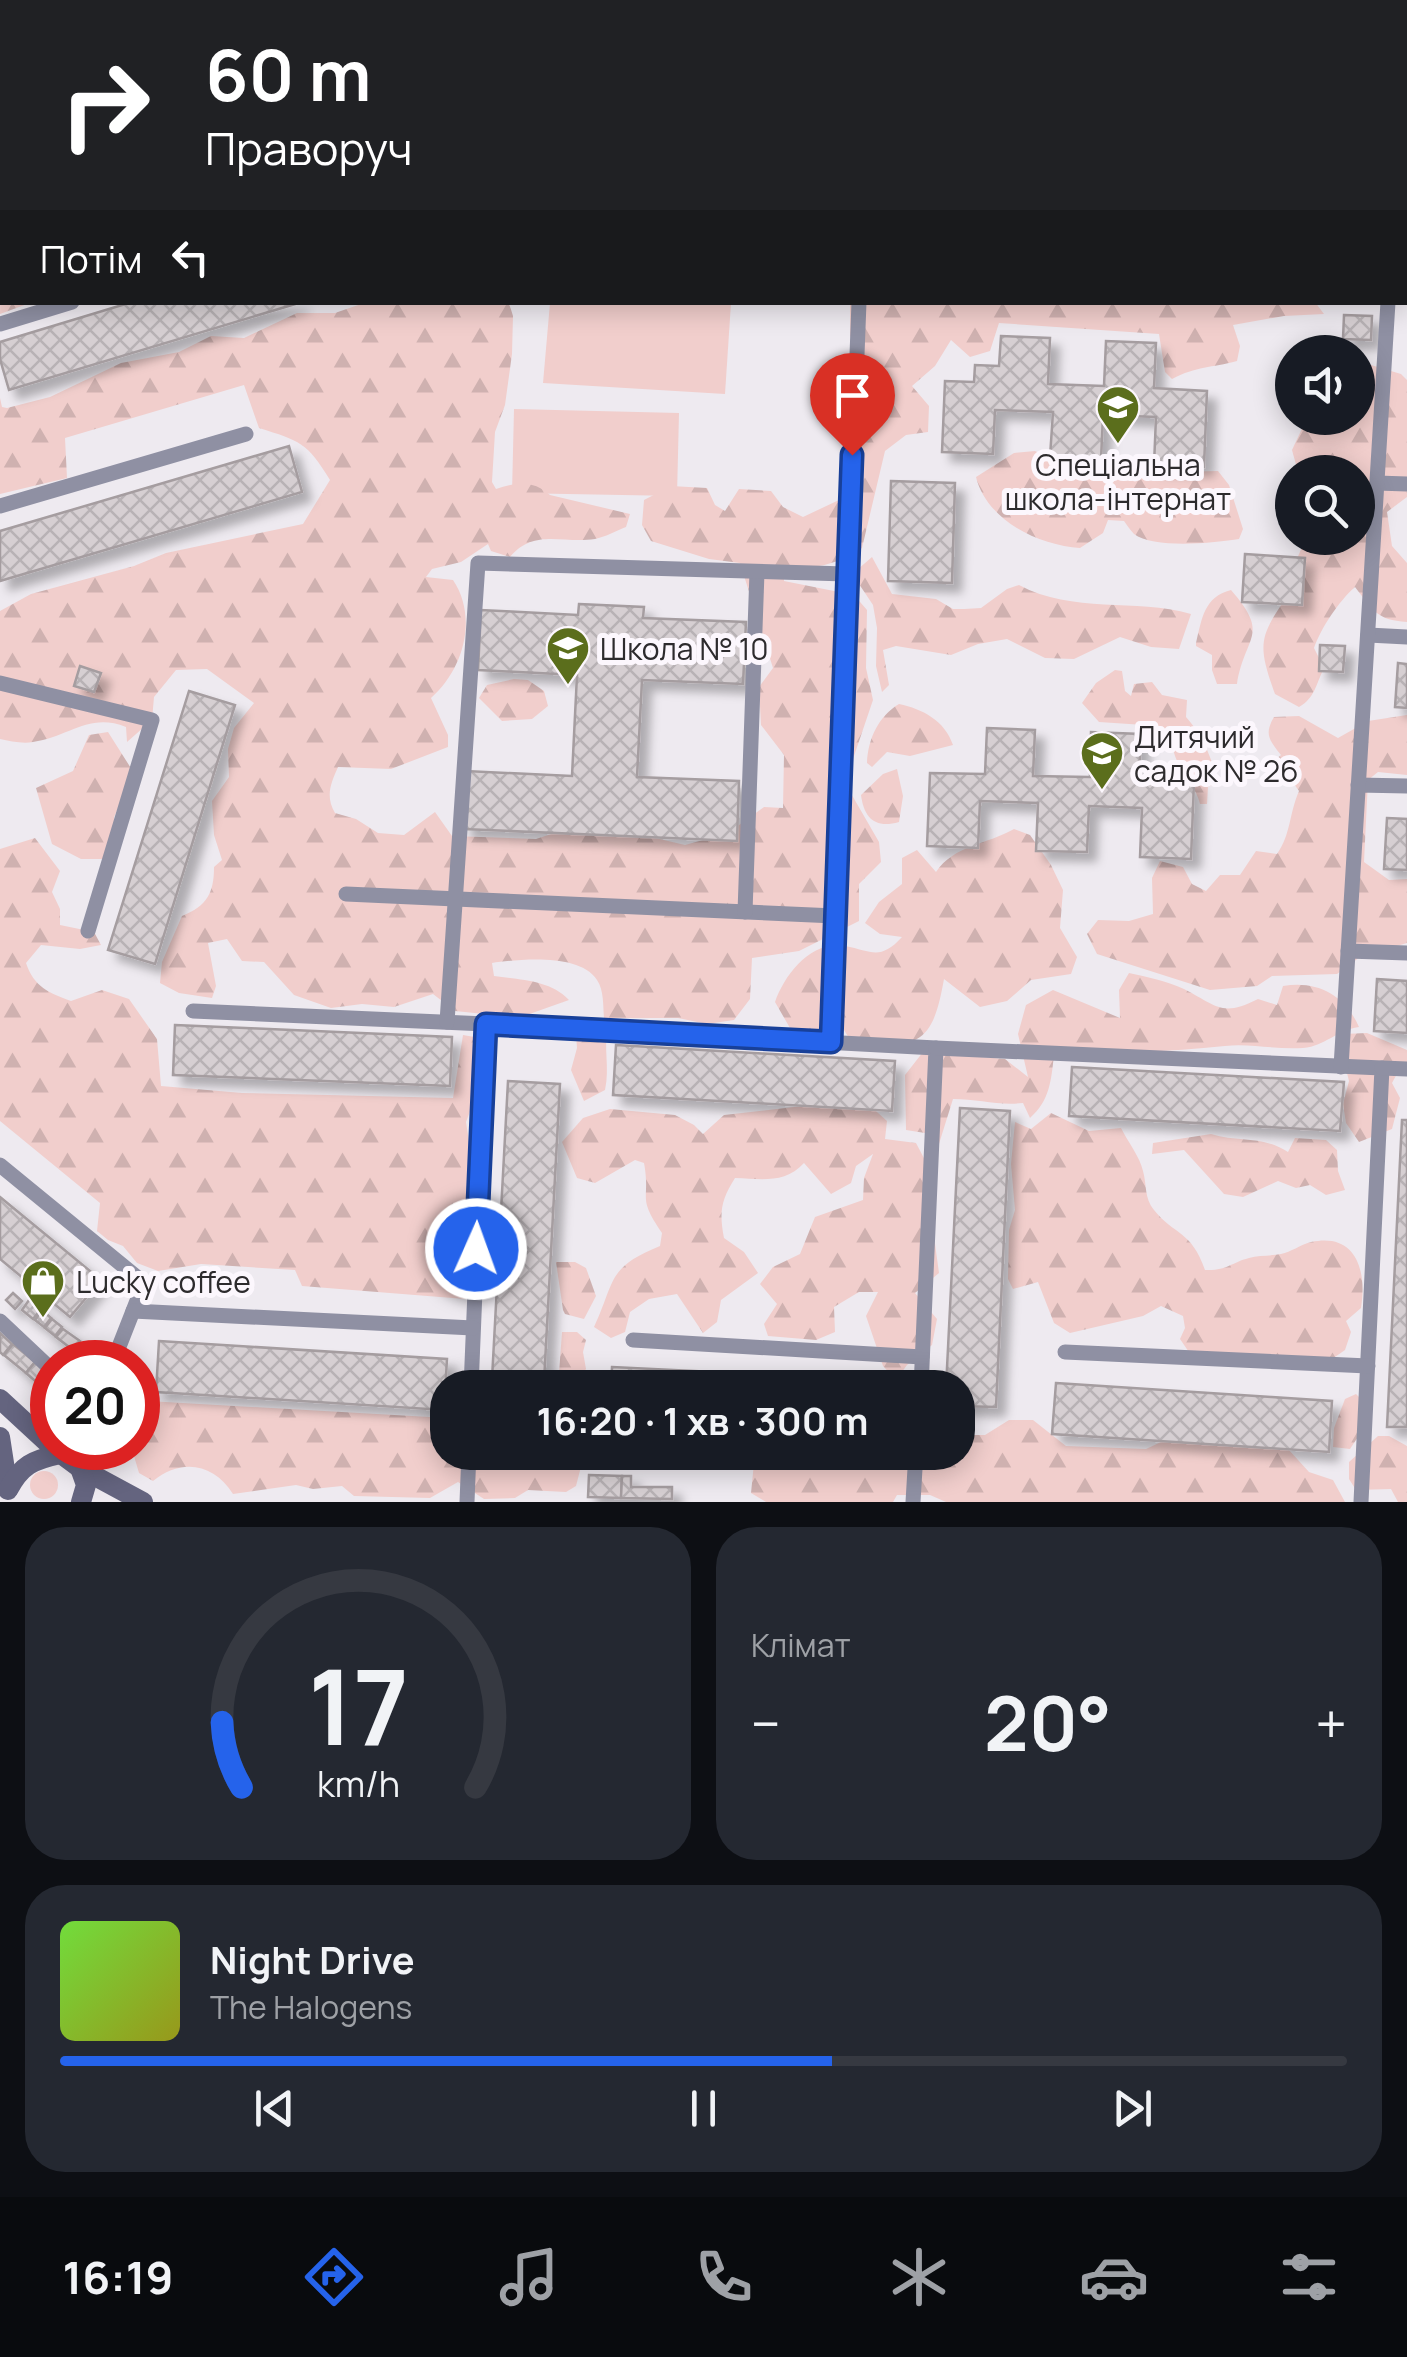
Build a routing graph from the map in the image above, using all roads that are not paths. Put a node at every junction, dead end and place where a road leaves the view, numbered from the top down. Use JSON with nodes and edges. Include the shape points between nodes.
{"nodes":[{"id":1,"x":62,"y":305,"type":"edge"},
{"id":2,"x":859,"y":305,"type":"edge"},
{"id":3,"x":1388,"y":305,"type":"edge"},
{"id":4,"x":0,"y":324,"type":"edge"},
{"id":5,"x":246,"y":434,"type":"dead end"},
{"id":6,"x":1377,"y":484,"type":"junction"},
{"id":7,"x":1407,"y":484,"type":"edge"},
{"id":8,"x":0,"y":506,"type":"edge"},
{"id":9,"x":757,"y":572,"type":"junction"},
{"id":10,"x":846,"y":574,"type":"junction"},
{"id":11,"x":1368,"y":635,"type":"junction"},
{"id":12,"x":1407,"y":637,"type":"edge"},
{"id":13,"x":0,"y":683,"type":"edge"},
{"id":14,"x":1358,"y":785,"type":"junction"},
{"id":15,"x":1407,"y":786,"type":"edge"},
{"id":16,"x":346,"y":894,"type":"dead end"},
{"id":17,"x":455,"y":899,"type":"junction"},
{"id":18,"x":745,"y":912,"type":"junction"},
{"id":19,"x":835,"y":916,"type":"junction"},
{"id":20,"x":88,"y":931,"type":"dead end"},
{"id":21,"x":1348,"y":951,"type":"junction"},
{"id":22,"x":1407,"y":952,"type":"edge"},
{"id":23,"x":193,"y":1011,"type":"dead end"},
{"id":24,"x":447,"y":1022,"type":"junction"},
{"id":25,"x":486,"y":1024,"type":"junction"},
{"id":26,"x":831,"y":1042,"type":"junction"},
{"id":27,"x":936,"y":1048,"type":"junction"},
{"id":28,"x":1341,"y":1067,"type":"junction"},
{"id":29,"x":1382,"y":1068,"type":"junction"},
{"id":30,"x":1407,"y":1069,"type":"edge"},
{"id":31,"x":0,"y":1165,"type":"edge"},
{"id":32,"x":133,"y":1311,"type":"junction"},
{"id":33,"x":0,"y":1321,"type":"edge"},
{"id":34,"x":474,"y":1328,"type":"junction"},
{"id":35,"x":121,"y":1340,"type":"edge"},
{"id":36,"x":633,"y":1340,"type":"dead end"},
{"id":37,"x":30,"y":1349,"type":"edge"},
{"id":38,"x":1066,"y":1352,"type":"dead end"},
{"id":39,"x":922,"y":1357,"type":"junction"},
{"id":40,"x":1368,"y":1366,"type":"junction"},
{"id":41,"x":473,"y":1370,"type":"edge"},
{"id":42,"x":921,"y":1370,"type":"edge"},
{"id":43,"x":0,"y":1400,"type":"edge"},
{"id":44,"x":30,"y":1425,"type":"edge"},
{"id":45,"x":0,"y":1437,"type":"edge"},
{"id":46,"x":30,"y":1464,"type":"edge"},
{"id":47,"x":81,"y":1470,"type":"edge"},
{"id":48,"x":84,"y":1470,"type":"edge"},
{"id":49,"x":469,"y":1470,"type":"edge"},
{"id":50,"x":915,"y":1470,"type":"edge"},
{"id":51,"x":9,"y":1496,"type":"edge"},
{"id":52,"x":81,"y":1502,"type":"edge"},
{"id":53,"x":143,"y":1502,"type":"edge"},
{"id":54,"x":468,"y":1502,"type":"edge"},
{"id":55,"x":913,"y":1502,"type":"edge"},
{"id":56,"x":1361,"y":1502,"type":"edge"}],
"edges":[{"from":1,"to":4,"type":"lane"},
{"from":2,"to":10,"type":"lane"},
{"from":3,"to":6,"type":"lane"},
{"from":5,"to":8,"type":"lane"},
{"from":6,"to":7,"type":"lane"},
{"from":6,"to":11,"type":"lane"},
{"from":9,"to":10,"type":"lane"},
{"from":9,"to":17,"type":"lane","via":[[478,562]]},
{"from":9,"to":18,"type":"lane"},
{"from":10,"to":19,"type":"lane"},
{"from":11,"to":12,"type":"lane"},
{"from":11,"to":14,"type":"lane"},
{"from":13,"to":20,"type":"lane","via":[[152,720]]},
{"from":14,"to":15,"type":"lane"},
{"from":14,"to":21,"type":"lane"},
{"from":16,"to":17,"type":"lane"},
{"from":17,"to":18,"type":"lane"},
{"from":17,"to":24,"type":"lane"},
{"from":18,"to":19,"type":"lane"},
{"from":19,"to":26,"type":"lane"},
{"from":21,"to":22,"type":"lane"},
{"from":21,"to":28,"type":"lane"},
{"from":23,"to":24,"type":"lane"},
{"from":24,"to":25,"type":"lane"},
{"from":25,"to":26,"type":"lane"},
{"from":25,"to":34,"type":"lane"},
{"from":26,"to":27,"type":"lane"},
{"from":27,"to":28,"type":"lane"},
{"from":27,"to":39,"type":"lane"},
{"from":28,"to":29,"type":"lane"},
{"from":29,"to":30,"type":"lane"},
{"from":29,"to":40,"type":"lane"},
{"from":31,"to":32,"type":"lane","via":[[144,1283]]},
{"from":32,"to":34,"type":"lane"},
{"from":32,"to":35,"type":"lane"},
{"from":33,"to":37,"type":"lane"},
{"from":34,"to":41,"type":"lane"},
{"from":36,"to":39,"type":"lane"},
{"from":38,"to":40,"type":"lane"},
{"from":39,"to":42,"type":"lane"},
{"from":40,"to":56,"type":"lane"},
{"from":43,"to":44,"type":"main road"},
{"from":45,"to":51,"type":"main road"},
{"from":46,"to":51,"type":"main road","via":[[18,1471]]},
{"from":47,"to":52,"type":"main road","via":[[86,1485]]},
{"from":48,"to":53,"type":"main road"},
{"from":49,"to":54,"type":"lane"},
{"from":50,"to":55,"type":"lane"}]}
